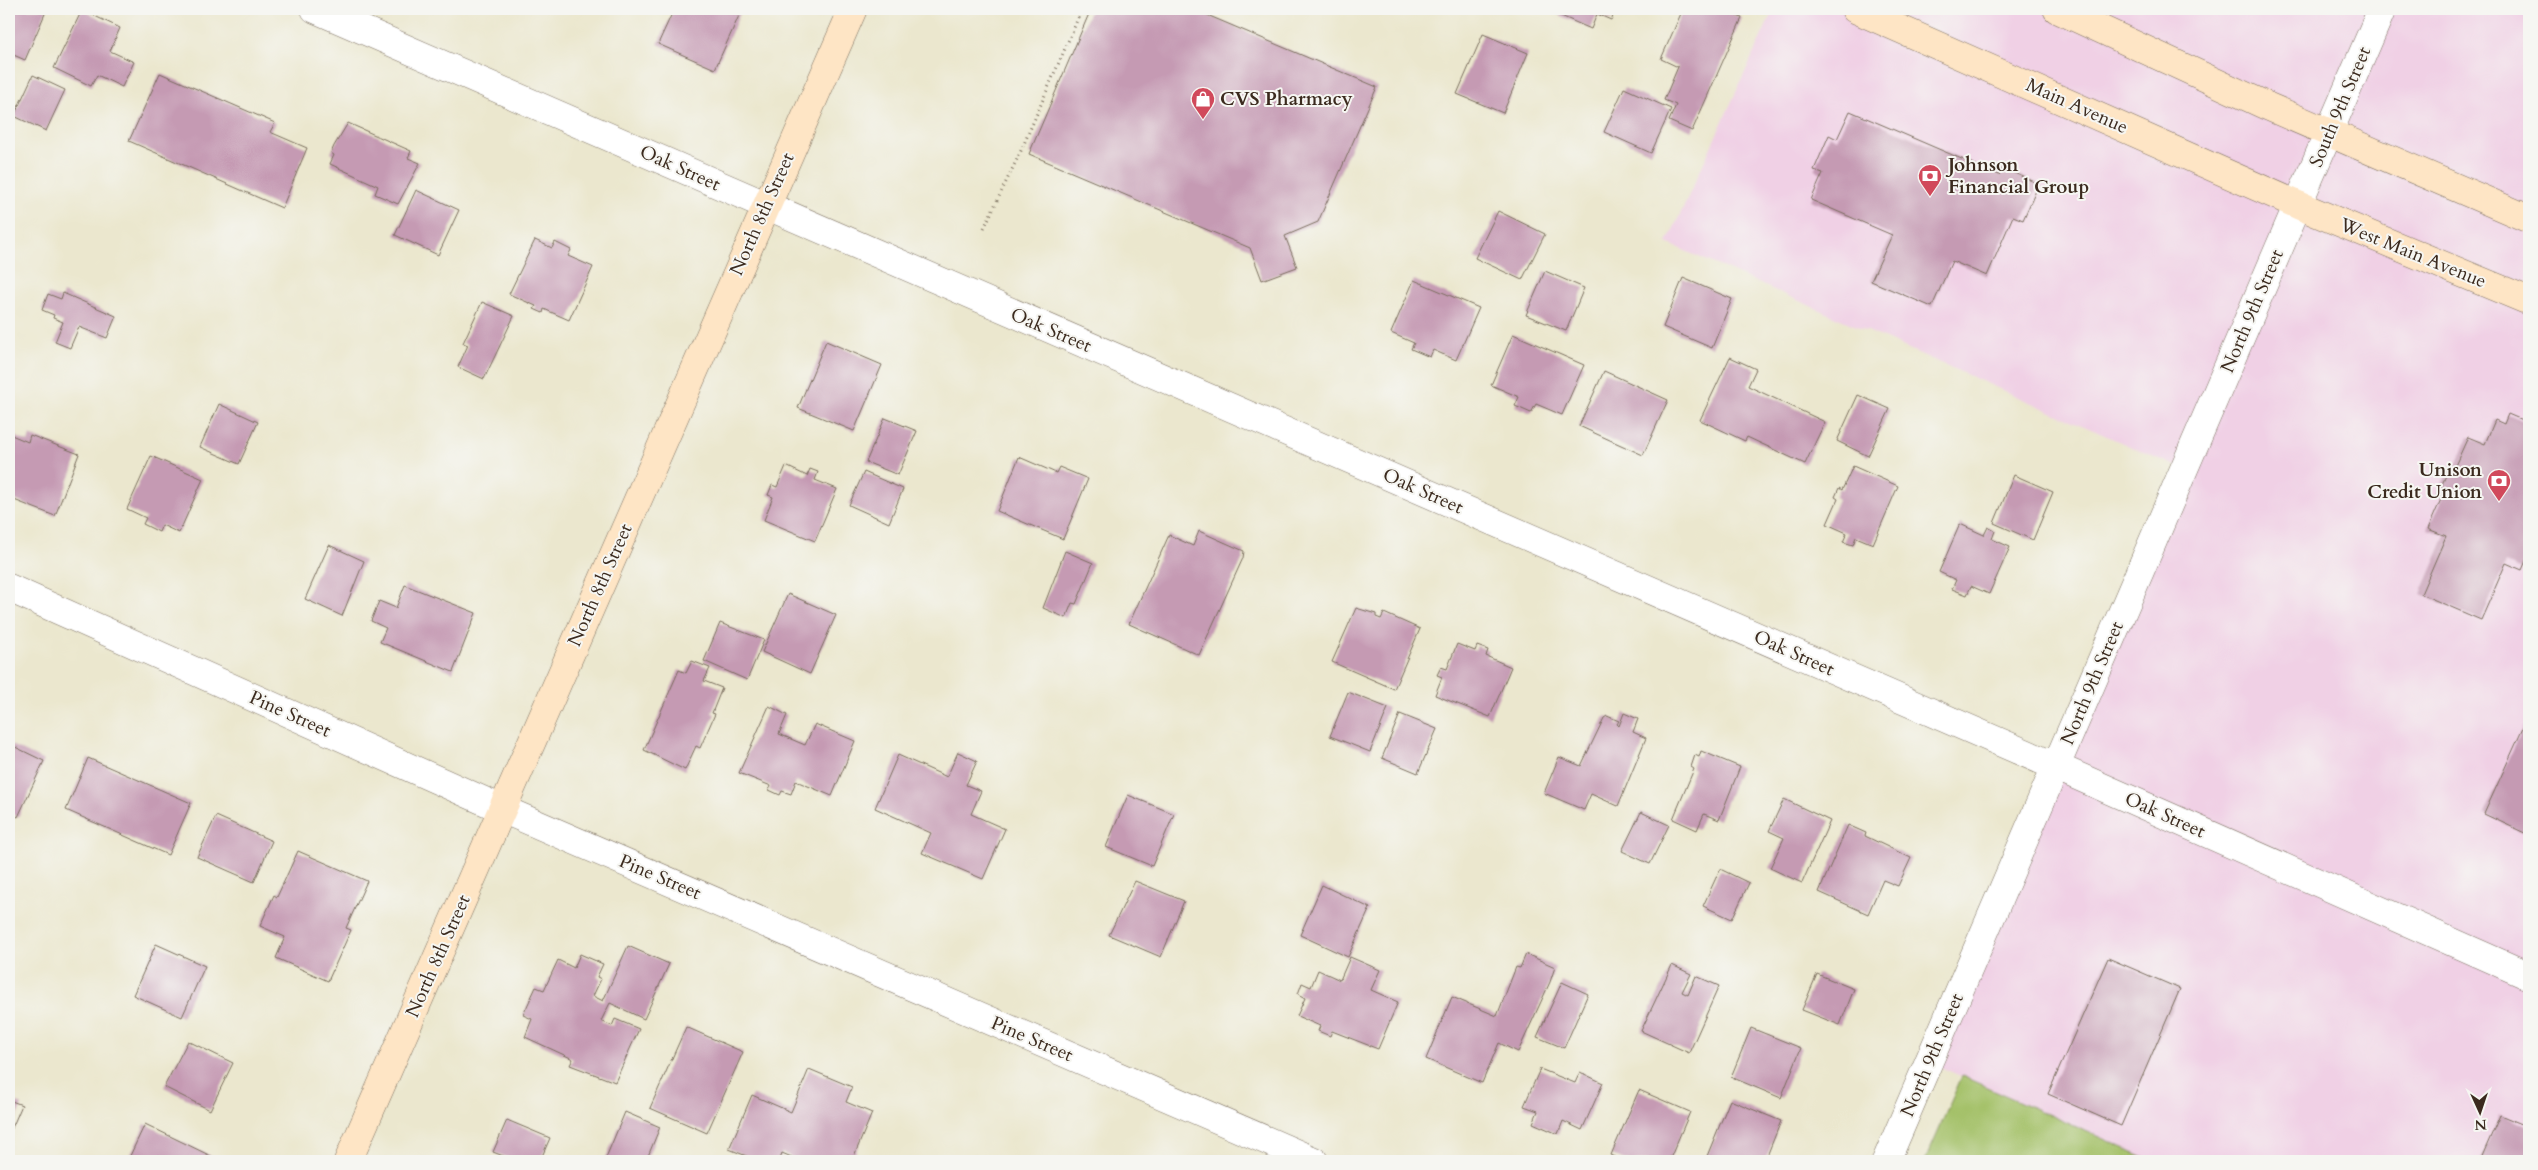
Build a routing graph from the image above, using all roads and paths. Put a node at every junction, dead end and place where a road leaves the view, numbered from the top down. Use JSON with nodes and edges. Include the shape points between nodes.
{"nodes":[{"id":1,"x":315,"y":9,"type":"edge"},
{"id":2,"x":853,"y":9,"type":"edge"},
{"id":3,"x":1082,"y":9,"type":"edge"},
{"id":4,"x":1855,"y":9,"type":"edge"},
{"id":5,"x":2056,"y":9,"type":"edge"},
{"id":6,"x":2382,"y":9,"type":"edge"},
{"id":7,"x":2329,"y":133,"type":"junction"},
{"id":8,"x":2298,"y":205,"type":"junction"},
{"id":9,"x":766,"y":206,"type":"junction"},
{"id":10,"x":2529,"y":219,"type":"edge"},
{"id":11,"x":984,"y":228,"type":"dead end"},
{"id":12,"x":2529,"y":301,"type":"edge"},
{"id":13,"x":9,"y":588,"type":"edge"},
{"id":14,"x":2056,"y":767,"type":"junction"},
{"id":15,"x":502,"y":808,"type":"junction"},
{"id":16,"x":2529,"y":976,"type":"edge"},
{"id":17,"x":348,"y":1161,"type":"edge"},
{"id":18,"x":1314,"y":1161,"type":"edge"},
{"id":19,"x":1886,"y":1161,"type":"edge"}],
"edges":[{"from":1,"to":9,"type":"street","name":"Oak Street"},
{"from":2,"to":9,"type":"main road","name":"North 8th Street"},
{"from":3,"to":11,"type":"path"},
{"from":4,"to":8,"type":"main road","name":"Main Avenue"},
{"from":5,"to":7,"type":"main road"},
{"from":6,"to":7,"type":"street","name":"South 9th Street"},
{"from":7,"to":8,"type":"street","name":"South 9th Street"},
{"from":7,"to":10,"type":"main road"},
{"from":8,"to":12,"type":"main road","name":"West Main Avenue"},
{"from":8,"to":14,"type":"street","name":"North 9th Street"},
{"from":9,"to":14,"type":"street","name":"Oak Street"},
{"from":9,"to":15,"type":"main road","name":"North 8th Street"},
{"from":13,"to":15,"type":"street","name":"Pine Street"},
{"from":14,"to":16,"type":"street","name":"Oak Street"},
{"from":14,"to":19,"type":"street","name":"North 9th Street"},
{"from":15,"to":17,"type":"main road","name":"North 8th Street"},
{"from":15,"to":18,"type":"street","name":"Pine Street"}]}
